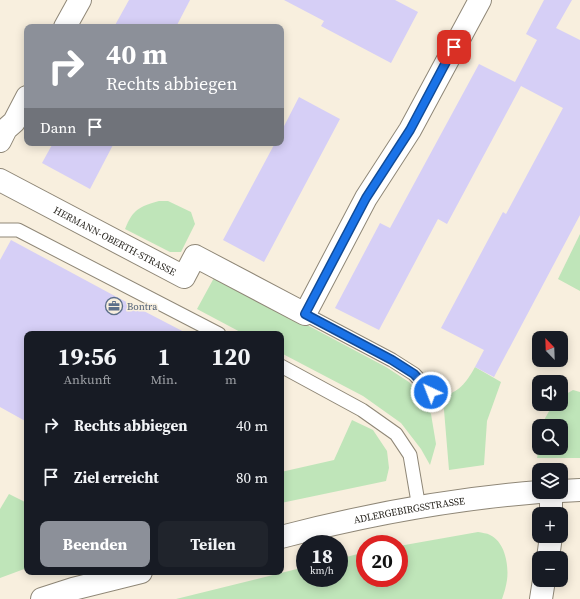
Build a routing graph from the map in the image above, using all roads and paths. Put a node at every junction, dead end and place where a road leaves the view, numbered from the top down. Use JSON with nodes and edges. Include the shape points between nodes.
{"nodes":[{"id":1,"x":80,"y":0,"type":"edge"},
{"id":2,"x":480,"y":0,"type":"edge"},
{"id":3,"x":67,"y":24,"type":"edge"},
{"id":4,"x":24,"y":104,"type":"edge"},
{"id":5,"x":0,"y":141,"type":"edge"},
{"id":6,"x":0,"y":180,"type":"edge"},
{"id":7,"x":0,"y":230,"type":"edge"},
{"id":8,"x":305,"y":314,"type":"junction"},
{"id":9,"x":213,"y":331,"type":"edge"},
{"id":10,"x":284,"y":368,"type":"edge"},
{"id":11,"x":431,"y":392,"type":"dead end"},
{"id":12,"x":580,"y":490,"type":"edge"},
{"id":13,"x":568,"y":491,"type":"edge"},
{"id":14,"x":532,"y":493,"type":"edge"},
{"id":15,"x":419,"y":508,"type":"junction"},
{"id":16,"x":284,"y":536,"type":"edge"},
{"id":17,"x":129,"y":575,"type":"edge"},
{"id":18,"x":543,"y":587,"type":"edge"},
{"id":19,"x":42,"y":599,"type":"edge"},
{"id":20,"x":541,"y":599,"type":"edge"}],
"edges":[{"from":1,"to":3,"type":"street"},
{"from":2,"to":8,"type":"street","via":[[410,130],[366,198]]},
{"from":4,"to":5,"type":"street"},
{"from":6,"to":8,"type":"street","name":"HERMANN-OBERTH-STRASSE","via":[[184,277],[195,256]]},
{"from":7,"to":9,"type":"lane","via":[[18,230]]},
{"from":8,"to":11,"type":"lane","via":[[397,363],[414,374]]},
{"from":10,"to":15,"type":"lane","via":[[362,410],[396,434],[410,455]]},
{"from":12,"to":13,"type":"street"},
{"from":14,"to":15,"type":"street","name":"ADLERGEBIRGSSTRASSE","via":[[486,496]]},
{"from":15,"to":16,"type":"street","name":"ADLERGEBIRGSSTRASSE"},
{"from":17,"to":19,"type":"street"},
{"from":18,"to":20,"type":"street"}]}
